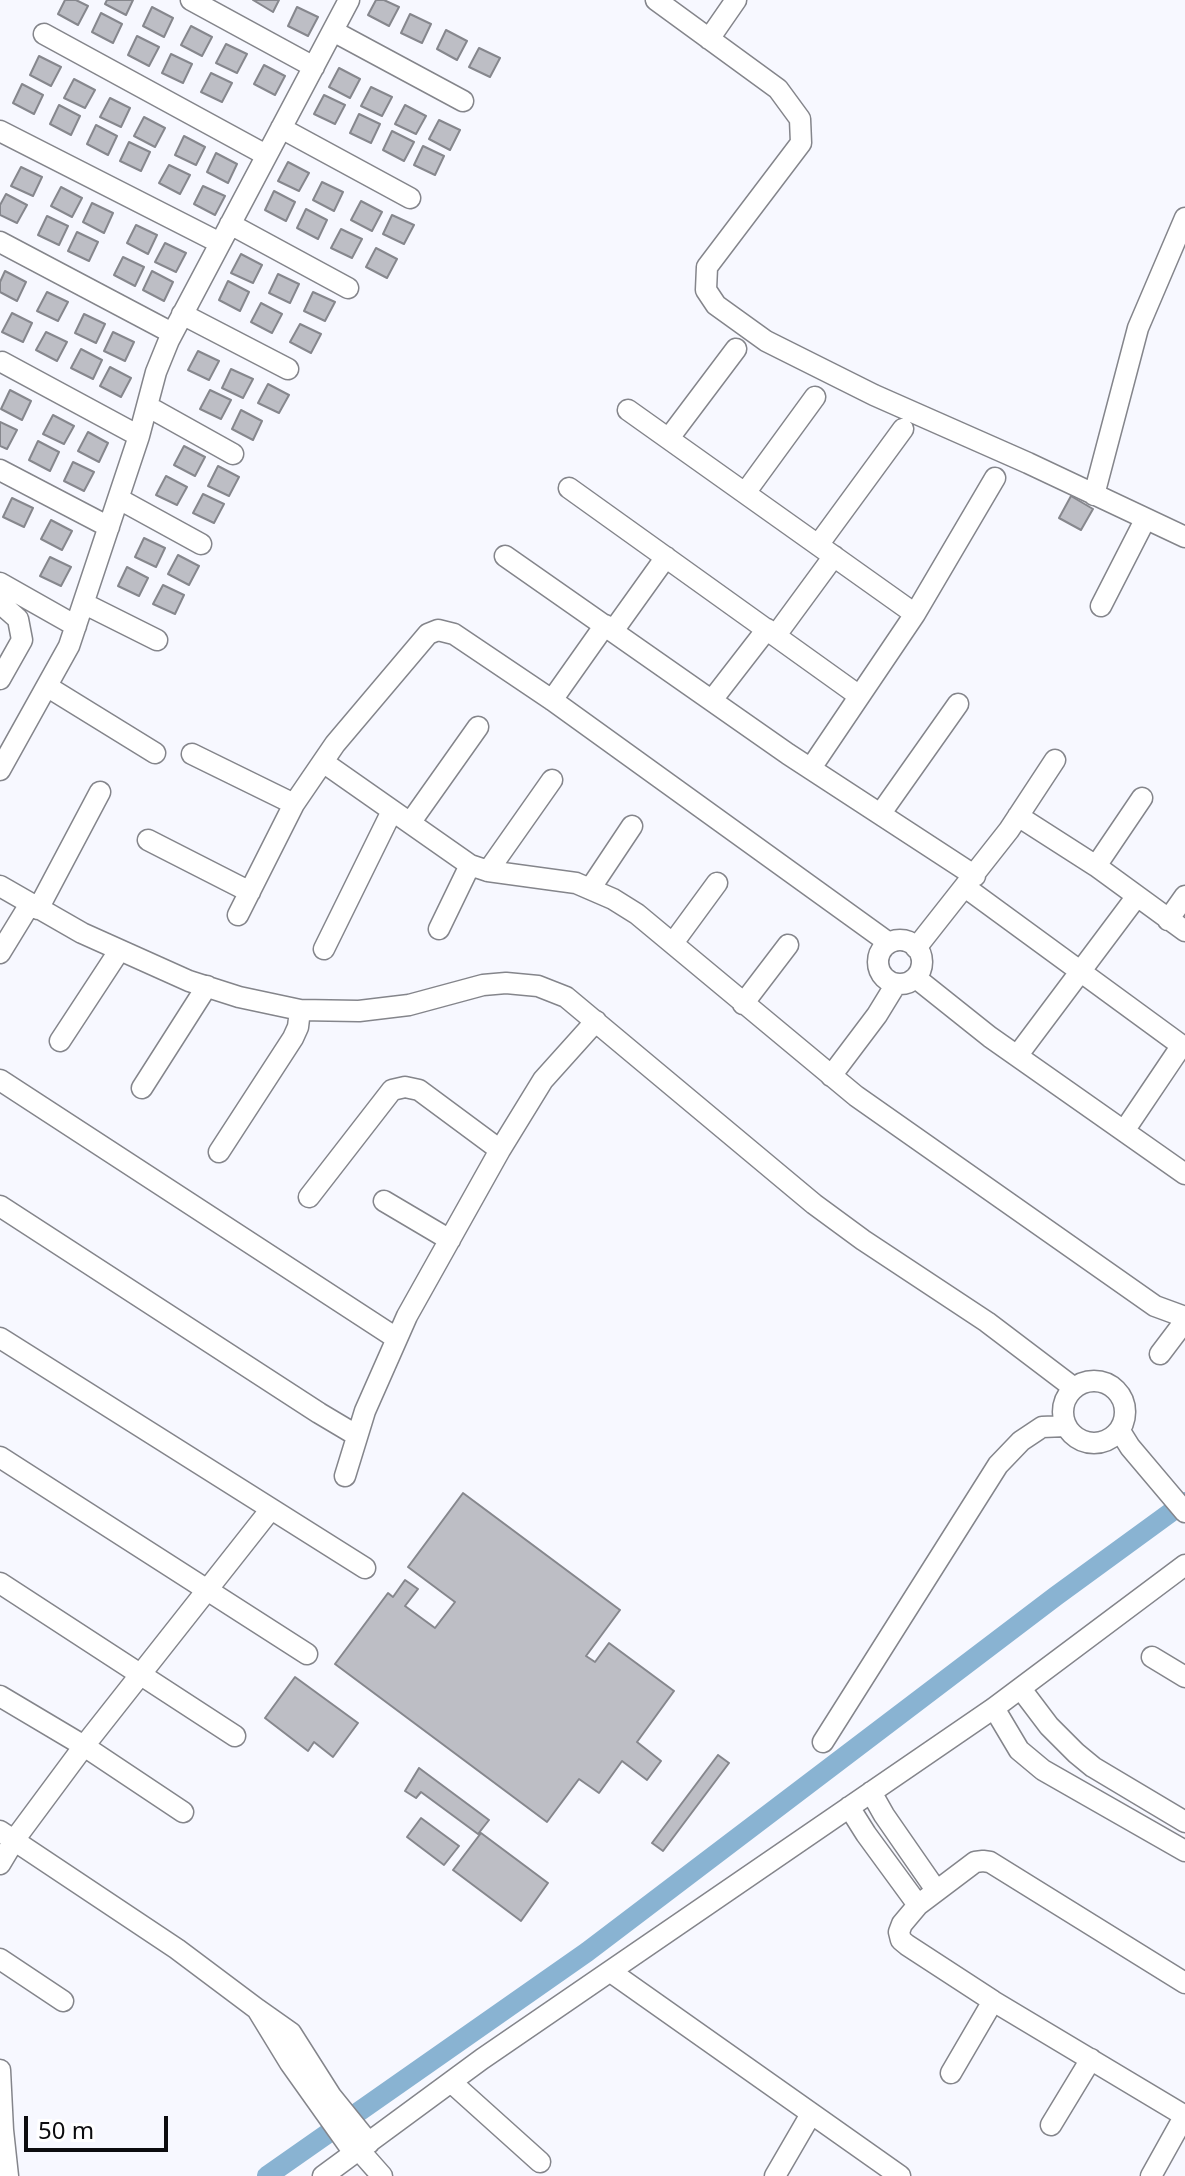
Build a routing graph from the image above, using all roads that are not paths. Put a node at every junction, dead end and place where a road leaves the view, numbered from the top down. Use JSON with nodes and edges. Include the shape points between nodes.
{"nodes":[{"id":1,"x":191,"y":0,"type":"edge"},
{"id":2,"x":349,"y":0,"type":"edge"},
{"id":3,"x":656,"y":0,"type":"edge"},
{"id":4,"x":736,"y":0,"type":"edge"},
{"id":5,"x":333,"y":31,"type":"junction"},
{"id":6,"x":44,"y":34,"type":"dead end"},
{"id":7,"x":709,"y":39,"type":"junction"},
{"id":8,"x":314,"y":67,"type":"junction"},
{"id":9,"x":463,"y":101,"type":"dead end"},
{"id":10,"x":281,"y":128,"type":"junction"},
{"id":11,"x":0,"y":131,"type":"edge"},
{"id":12,"x":266,"y":155,"type":"junction"},
{"id":13,"x":410,"y":198,"type":"dead end"},
{"id":14,"x":1185,"y":218,"type":"edge"},
{"id":15,"x":230,"y":224,"type":"junction"},
{"id":16,"x":0,"y":242,"type":"edge"},
{"id":17,"x":220,"y":243,"type":"junction"},
{"id":18,"x":348,"y":288,"type":"dead end"},
{"id":19,"x":182,"y":314,"type":"junction"},
{"id":20,"x":172,"y":333,"type":"junction"},
{"id":21,"x":736,"y":349,"type":"dead end"},
{"id":22,"x":2,"y":362,"type":"edge"},
{"id":23,"x":288,"y":369,"type":"dead end"},
{"id":24,"x":815,"y":397,"type":"dead end"},
{"id":25,"x":147,"y":406,"type":"junction"},
{"id":26,"x":628,"y":410,"type":"dead end"},
{"id":27,"x":903,"y":429,"type":"dead end"},
{"id":28,"x":139,"y":436,"type":"junction"},
{"id":29,"x":669,"y":438,"type":"junction"},
{"id":30,"x":233,"y":454,"type":"dead end"},
{"id":31,"x":0,"y":470,"type":"edge"},
{"id":32,"x":995,"y":478,"type":"dead end"},
{"id":33,"x":569,"y":488,"type":"dead end"},
{"id":34,"x":745,"y":493,"type":"junction"},
{"id":35,"x":1094,"y":495,"type":"junction"},
{"id":36,"x":119,"y":499,"type":"junction"},
{"id":37,"x":1145,"y":520,"type":"junction"},
{"id":38,"x":109,"y":527,"type":"junction"},
{"id":39,"x":1185,"y":537,"type":"edge"},
{"id":40,"x":201,"y":544,"type":"dead end"},
{"id":41,"x":826,"y":551,"type":"junction"},
{"id":42,"x":505,"y":556,"type":"dead end"},
{"id":43,"x":666,"y":557,"type":"junction"},
{"id":44,"x":0,"y":583,"type":"edge"},
{"id":45,"x":0,"y":603,"type":"edge"},
{"id":46,"x":85,"y":604,"type":"junction"},
{"id":47,"x":1101,"y":606,"type":"dead end"},
{"id":48,"x":915,"y":614,"type":"junction"},
{"id":49,"x":76,"y":626,"type":"junction"},
{"id":50,"x":609,"y":628,"type":"junction"},
{"id":51,"x":772,"y":632,"type":"junction"},
{"id":52,"x":157,"y":640,"type":"dead end"},
{"id":53,"x":0,"y":679,"type":"edge"},
{"id":54,"x":48,"y":687,"type":"junction"},
{"id":55,"x":858,"y":695,"type":"junction"},
{"id":56,"x":552,"y":700,"type":"junction"},
{"id":57,"x":712,"y":700,"type":"junction"},
{"id":58,"x":958,"y":704,"type":"dead end"},
{"id":59,"x":478,"y":727,"type":"dead end"},
{"id":60,"x":155,"y":753,"type":"dead end"},
{"id":61,"x":192,"y":754,"type":"dead end"},
{"id":62,"x":1055,"y":760,"type":"dead end"},
{"id":63,"x":323,"y":762,"type":"junction"},
{"id":64,"x":811,"y":768,"type":"junction"},
{"id":65,"x":0,"y":770,"type":"edge"},
{"id":66,"x":552,"y":780,"type":"dead end"},
{"id":67,"x":100,"y":792,"type":"dead end"},
{"id":68,"x":1142,"y":798,"type":"dead end"},
{"id":69,"x":294,"y":804,"type":"junction"},
{"id":70,"x":392,"y":811,"type":"junction"},
{"id":71,"x":881,"y":813,"type":"junction"},
{"id":72,"x":1018,"y":816,"type":"junction"},
{"id":73,"x":410,"y":823,"type":"junction"},
{"id":74,"x":632,"y":826,"type":"dead end"},
{"id":75,"x":148,"y":840,"type":"dead end"},
{"id":76,"x":1096,"y":866,"type":"junction"},
{"id":77,"x":479,"y":868,"type":"junction"},
{"id":78,"x":970,"y":882,"type":"junction"},
{"id":79,"x":717,"y":883,"type":"dead end"},
{"id":80,"x":0,"y":886,"type":"edge"},
{"id":81,"x":590,"y":889,"type":"junction"},
{"id":82,"x":250,"y":892,"type":"junction"},
{"id":83,"x":1137,"y":896,"type":"junction"},
{"id":84,"x":1185,"y":896,"type":"edge"},
{"id":85,"x":34,"y":907,"type":"junction"},
{"id":86,"x":238,"y":915,"type":"dead end"},
{"id":87,"x":1177,"y":925,"type":"edge"},
{"id":88,"x":439,"y":929,"type":"dead end"},
{"id":89,"x":673,"y":943,"type":"junction"},
{"id":90,"x":889,"y":943,"type":"junction"},
{"id":91,"x":788,"y":945,"type":"dead end"},
{"id":92,"x":916,"y":948,"type":"junction"},
{"id":93,"x":324,"y":949,"type":"dead end"},
{"id":94,"x":119,"y":951,"type":"junction"},
{"id":95,"x":0,"y":953,"type":"edge"},
{"id":96,"x":1081,"y":973,"type":"junction"},
{"id":97,"x":906,"y":981,"type":"junction"},
{"id":98,"x":207,"y":986,"type":"junction"},
{"id":99,"x":743,"y":1004,"type":"junction"},
{"id":100,"x":300,"y":1010,"type":"junction"},
{"id":101,"x":596,"y":1021,"type":"junction"},
{"id":102,"x":60,"y":1041,"type":"dead end"},
{"id":103,"x":1183,"y":1046,"type":"edge"},
{"id":104,"x":1017,"y":1056,"type":"junction"},
{"id":105,"x":831,"y":1076,"type":"junction"},
{"id":106,"x":0,"y":1080,"type":"edge"},
{"id":107,"x":142,"y":1088,"type":"dead end"},
{"id":108,"x":1124,"y":1131,"type":"junction"},
{"id":109,"x":500,"y":1150,"type":"junction"},
{"id":110,"x":219,"y":1152,"type":"dead end"},
{"id":111,"x":1185,"y":1174,"type":"edge"},
{"id":112,"x":309,"y":1197,"type":"dead end"},
{"id":113,"x":384,"y":1201,"type":"dead end"},
{"id":114,"x":0,"y":1206,"type":"edge"},
{"id":115,"x":450,"y":1240,"type":"junction"},
{"id":116,"x":1185,"y":1319,"type":"edge"},
{"id":117,"x":0,"y":1338,"type":"edge"},
{"id":118,"x":396,"y":1338,"type":"junction"},
{"id":119,"x":1160,"y":1354,"type":"dead end"},
{"id":120,"x":1074,"y":1388,"type":"junction"},
{"id":121,"x":1066,"y":1426,"type":"junction"},
{"id":122,"x":1120,"y":1431,"type":"junction"},
{"id":123,"x":356,"y":1435,"type":"junction"},
{"id":124,"x":0,"y":1457,"type":"edge"},
{"id":125,"x":345,"y":1476,"type":"dead end"},
{"id":126,"x":1179,"y":1505,"type":"edge"},
{"id":127,"x":271,"y":1509,"type":"junction"},
{"id":128,"x":1185,"y":1565,"type":"edge"},
{"id":129,"x":365,"y":1568,"type":"dead end"},
{"id":130,"x":0,"y":1583,"type":"edge"},
{"id":131,"x":206,"y":1588,"type":"junction"},
{"id":132,"x":307,"y":1654,"type":"dead end"},
{"id":133,"x":1152,"y":1657,"type":"dead end"},
{"id":134,"x":140,"y":1673,"type":"junction"},
{"id":135,"x":1185,"y":1677,"type":"edge"},
{"id":136,"x":1021,"y":1689,"type":"junction"},
{"id":137,"x":0,"y":1696,"type":"edge"},
{"id":138,"x":994,"y":1708,"type":"junction"},
{"id":139,"x":235,"y":1736,"type":"dead end"},
{"id":140,"x":823,"y":1742,"type":"dead end"},
{"id":141,"x":84,"y":1746,"type":"junction"},
{"id":142,"x":1093,"y":1767,"type":"junction"},
{"id":143,"x":1080,"y":1790,"type":"junction"},
{"id":144,"x":871,"y":1792,"type":"junction"},
{"id":145,"x":849,"y":1807,"type":"junction"},
{"id":146,"x":183,"y":1812,"type":"dead end"},
{"id":147,"x":1185,"y":1822,"type":"edge"},
{"id":148,"x":7,"y":1835,"type":"edge"},
{"id":149,"x":1185,"y":1851,"type":"edge"},
{"id":150,"x":0,"y":1864,"type":"edge"},
{"id":151,"x":936,"y":1890,"type":"junction"},
{"id":152,"x":918,"y":1905,"type":"junction"},
{"id":153,"x":0,"y":1959,"type":"edge"},
{"id":154,"x":611,"y":1972,"type":"junction"},
{"id":155,"x":1185,"y":1983,"type":"edge"},
{"id":156,"x":63,"y":2001,"type":"dead end"},
{"id":157,"x":993,"y":2001,"type":"junction"},
{"id":158,"x":1091,"y":2059,"type":"junction"},
{"id":159,"x":0,"y":2070,"type":"edge"},
{"id":160,"x":951,"y":2073,"type":"dead end"},
{"id":161,"x":451,"y":2082,"type":"junction"},
{"id":162,"x":811,"y":2114,"type":"junction"},
{"id":163,"x":1185,"y":2116,"type":"edge"},
{"id":164,"x":1051,"y":2125,"type":"dead end"},
{"id":165,"x":357,"y":2143,"type":"junction"},
{"id":166,"x":540,"y":2162,"type":"dead end"},
{"id":167,"x":334,"y":2173,"type":"edge"},
{"id":168,"x":8,"y":2176,"type":"edge"},
{"id":169,"x":382,"y":2176,"type":"edge"},
{"id":170,"x":775,"y":2176,"type":"edge"},
{"id":171,"x":900,"y":2176,"type":"edge"},
{"id":172,"x":1151,"y":2176,"type":"edge"}],
"edges":[{"from":1,"to":8,"type":"street"},
{"from":2,"to":5,"type":"street"},
{"from":3,"to":7,"type":"street"},
{"from":4,"to":7,"type":"street"},
{"from":5,"to":8,"type":"street"},
{"from":5,"to":9,"type":"street"},
{"from":6,"to":12,"type":"street"},
{"from":7,"to":35,"type":"street","via":[[778,89],[800,119],[801,143],[707,267],[706,290],[716,305],[766,341]]},
{"from":8,"to":10,"type":"street"},
{"from":10,"to":12,"type":"street"},
{"from":10,"to":13,"type":"street"},
{"from":11,"to":17,"type":"street"},
{"from":12,"to":15,"type":"street"},
{"from":14,"to":35,"type":"street","via":[[1138,328]]},
{"from":15,"to":17,"type":"street"},
{"from":15,"to":18,"type":"street"},
{"from":16,"to":20,"type":"street"},
{"from":17,"to":19,"type":"street"},
{"from":19,"to":20,"type":"street"},
{"from":19,"to":23,"type":"street"},
{"from":20,"to":25,"type":"street"},
{"from":21,"to":29,"type":"street"},
{"from":22,"to":28,"type":"street"},
{"from":24,"to":34,"type":"street"},
{"from":25,"to":28,"type":"street"},
{"from":25,"to":30,"type":"street"},
{"from":26,"to":29,"type":"street"},
{"from":27,"to":41,"type":"street"},
{"from":28,"to":36,"type":"street"},
{"from":29,"to":34,"type":"street"},
{"from":31,"to":38,"type":"street"},
{"from":32,"to":48,"type":"street"},
{"from":33,"to":43,"type":"street"},
{"from":34,"to":41,"type":"street"},
{"from":35,"to":37,"type":"street"},
{"from":36,"to":38,"type":"street"},
{"from":36,"to":40,"type":"street"},
{"from":37,"to":39,"type":"street"},
{"from":37,"to":47,"type":"street"},
{"from":38,"to":46,"type":"street"},
{"from":41,"to":48,"type":"street"},
{"from":41,"to":51,"type":"street"},
{"from":42,"to":50,"type":"street"},
{"from":43,"to":50,"type":"street"},
{"from":43,"to":51,"type":"street"},
{"from":44,"to":49,"type":"street"},
{"from":45,"to":53,"type":"street","via":[[18,619],[22,640]]},
{"from":46,"to":49,"type":"street"},
{"from":46,"to":52,"type":"street"},
{"from":48,"to":55,"type":"street"},
{"from":49,"to":54,"type":"street"},
{"from":50,"to":56,"type":"street"},
{"from":50,"to":57,"type":"street"},
{"from":51,"to":55,"type":"street"},
{"from":51,"to":57,"type":"street"},
{"from":54,"to":60,"type":"street"},
{"from":54,"to":65,"type":"street"},
{"from":55,"to":64,"type":"street"},
{"from":56,"to":63,"type":"street","via":[[454,634],[438,630],[428,634]]},
{"from":56,"to":90,"type":"street"},
{"from":57,"to":64,"type":"street"},
{"from":58,"to":71,"type":"street"},
{"from":59,"to":73,"type":"street"},
{"from":61,"to":69,"type":"street"},
{"from":62,"to":72,"type":"street"},
{"from":63,"to":69,"type":"street"},
{"from":63,"to":70,"type":"street"},
{"from":64,"to":71,"type":"street"},
{"from":66,"to":77,"type":"street"},
{"from":67,"to":85,"type":"street"},
{"from":68,"to":76,"type":"street"},
{"from":69,"to":82,"type":"street"},
{"from":70,"to":73,"type":"street"},
{"from":70,"to":93,"type":"street"},
{"from":71,"to":78,"type":"street"},
{"from":72,"to":76,"type":"street"},
{"from":72,"to":78,"type":"street"},
{"from":73,"to":77,"type":"street"},
{"from":74,"to":81,"type":"street"},
{"from":75,"to":82,"type":"street"},
{"from":76,"to":83,"type":"street"},
{"from":77,"to":81,"type":"street"},
{"from":77,"to":88,"type":"street"},
{"from":78,"to":92,"type":"street"},
{"from":78,"to":96,"type":"street"},
{"from":79,"to":89,"type":"street"},
{"from":80,"to":85,"type":"street"},
{"from":81,"to":89,"type":"street","via":[[637,914]]},
{"from":82,"to":86,"type":"street"},
{"from":83,"to":87,"type":"street"},
{"from":83,"to":96,"type":"street"},
{"from":84,"to":87,"type":"street"},
{"from":85,"to":94,"type":"street"},
{"from":85,"to":95,"type":"street"},
{"from":89,"to":99,"type":"street"},
{"from":90,"to":92,"type":"street","via":[[906,941]]},
{"from":90,"to":97,"type":"street","via":[[880,955],[883,976]]},
{"from":91,"to":99,"type":"street"},
{"from":92,"to":97,"type":"street","via":[[922,960]]},
{"from":94,"to":98,"type":"street"},
{"from":94,"to":102,"type":"street"},
{"from":96,"to":103,"type":"street"},
{"from":96,"to":104,"type":"street"},
{"from":97,"to":104,"type":"street"},
{"from":97,"to":105,"type":"street"},
{"from":98,"to":100,"type":"street"},
{"from":98,"to":107,"type":"street"},
{"from":99,"to":105,"type":"street"},
{"from":100,"to":101,"type":"street","via":[[409,1005],[506,983],[552,990]]},
{"from":100,"to":110,"type":"street","via":[[293,1038]]},
{"from":101,"to":109,"type":"street","via":[[543,1080]]},
{"from":101,"to":120,"type":"street","via":[[814,1204]]},
{"from":103,"to":108,"type":"street"},
{"from":104,"to":108,"type":"street"},
{"from":105,"to":116,"type":"street","via":[[1155,1306]]},
{"from":106,"to":118,"type":"street"},
{"from":108,"to":111,"type":"street"},
{"from":109,"to":112,"type":"street","via":[[419,1090],[392,1090]]},
{"from":109,"to":115,"type":"street"},
{"from":113,"to":115,"type":"street"},
{"from":114,"to":123,"type":"street"},
{"from":115,"to":118,"type":"street"},
{"from":116,"to":119,"type":"street"},
{"from":117,"to":127,"type":"street"},
{"from":118,"to":123,"type":"street"},
{"from":120,"to":121,"type":"street","via":[[1063,1405]]},
{"from":120,"to":122,"type":"street","via":[[1098,1381],[1120,1394],[1125,1406]]},
{"from":121,"to":122,"type":"street","via":[[1085,1442],[1098,1443]]},
{"from":121,"to":140,"type":"street","via":[[1042,1427],[998,1465]]},
{"from":122,"to":126,"type":"street"},
{"from":123,"to":125,"type":"street"},
{"from":124,"to":131,"type":"street"},
{"from":127,"to":129,"type":"street"},
{"from":127,"to":131,"type":"street"},
{"from":128,"to":136,"type":"street"},
{"from":130,"to":134,"type":"street"},
{"from":131,"to":132,"type":"street"},
{"from":131,"to":134,"type":"street"},
{"from":133,"to":135,"type":"street"},
{"from":134,"to":139,"type":"street"},
{"from":134,"to":141,"type":"street"},
{"from":136,"to":138,"type":"street"},
{"from":136,"to":142,"type":"street","via":[[1049,1726]]},
{"from":137,"to":141,"type":"street"},
{"from":138,"to":143,"type":"street","via":[[1019,1750]]},
{"from":138,"to":144,"type":"street"},
{"from":141,"to":146,"type":"street"},
{"from":141,"to":148,"type":"street"},
{"from":142,"to":143,"type":"street"},
{"from":142,"to":147,"type":"street"},
{"from":143,"to":149,"type":"street"},
{"from":144,"to":145,"type":"street"},
{"from":144,"to":151,"type":"street"},
{"from":145,"to":152,"type":"street"},
{"from":145,"to":154,"type":"street"},
{"from":148,"to":150,"type":"street"},
{"from":148,"to":165,"type":"street","via":[[257,2009]]},
{"from":151,"to":152,"type":"street"},
{"from":151,"to":155,"type":"street","via":[[975,1862],[990,1862]]},
{"from":152,"to":157,"type":"street","via":[[902,1924],[901,1940]]},
{"from":153,"to":156,"type":"street"},
{"from":154,"to":161,"type":"street"},
{"from":154,"to":162,"type":"street"},
{"from":157,"to":158,"type":"street"},
{"from":157,"to":160,"type":"street"},
{"from":158,"to":163,"type":"street"},
{"from":158,"to":164,"type":"street"},
{"from":159,"to":168,"type":"street"},
{"from":161,"to":165,"type":"street"},
{"from":161,"to":166,"type":"street"},
{"from":162,"to":170,"type":"street"},
{"from":162,"to":171,"type":"street"},
{"from":163,"to":172,"type":"street"},
{"from":165,"to":167,"type":"street"},
{"from":165,"to":169,"type":"street"}]}
